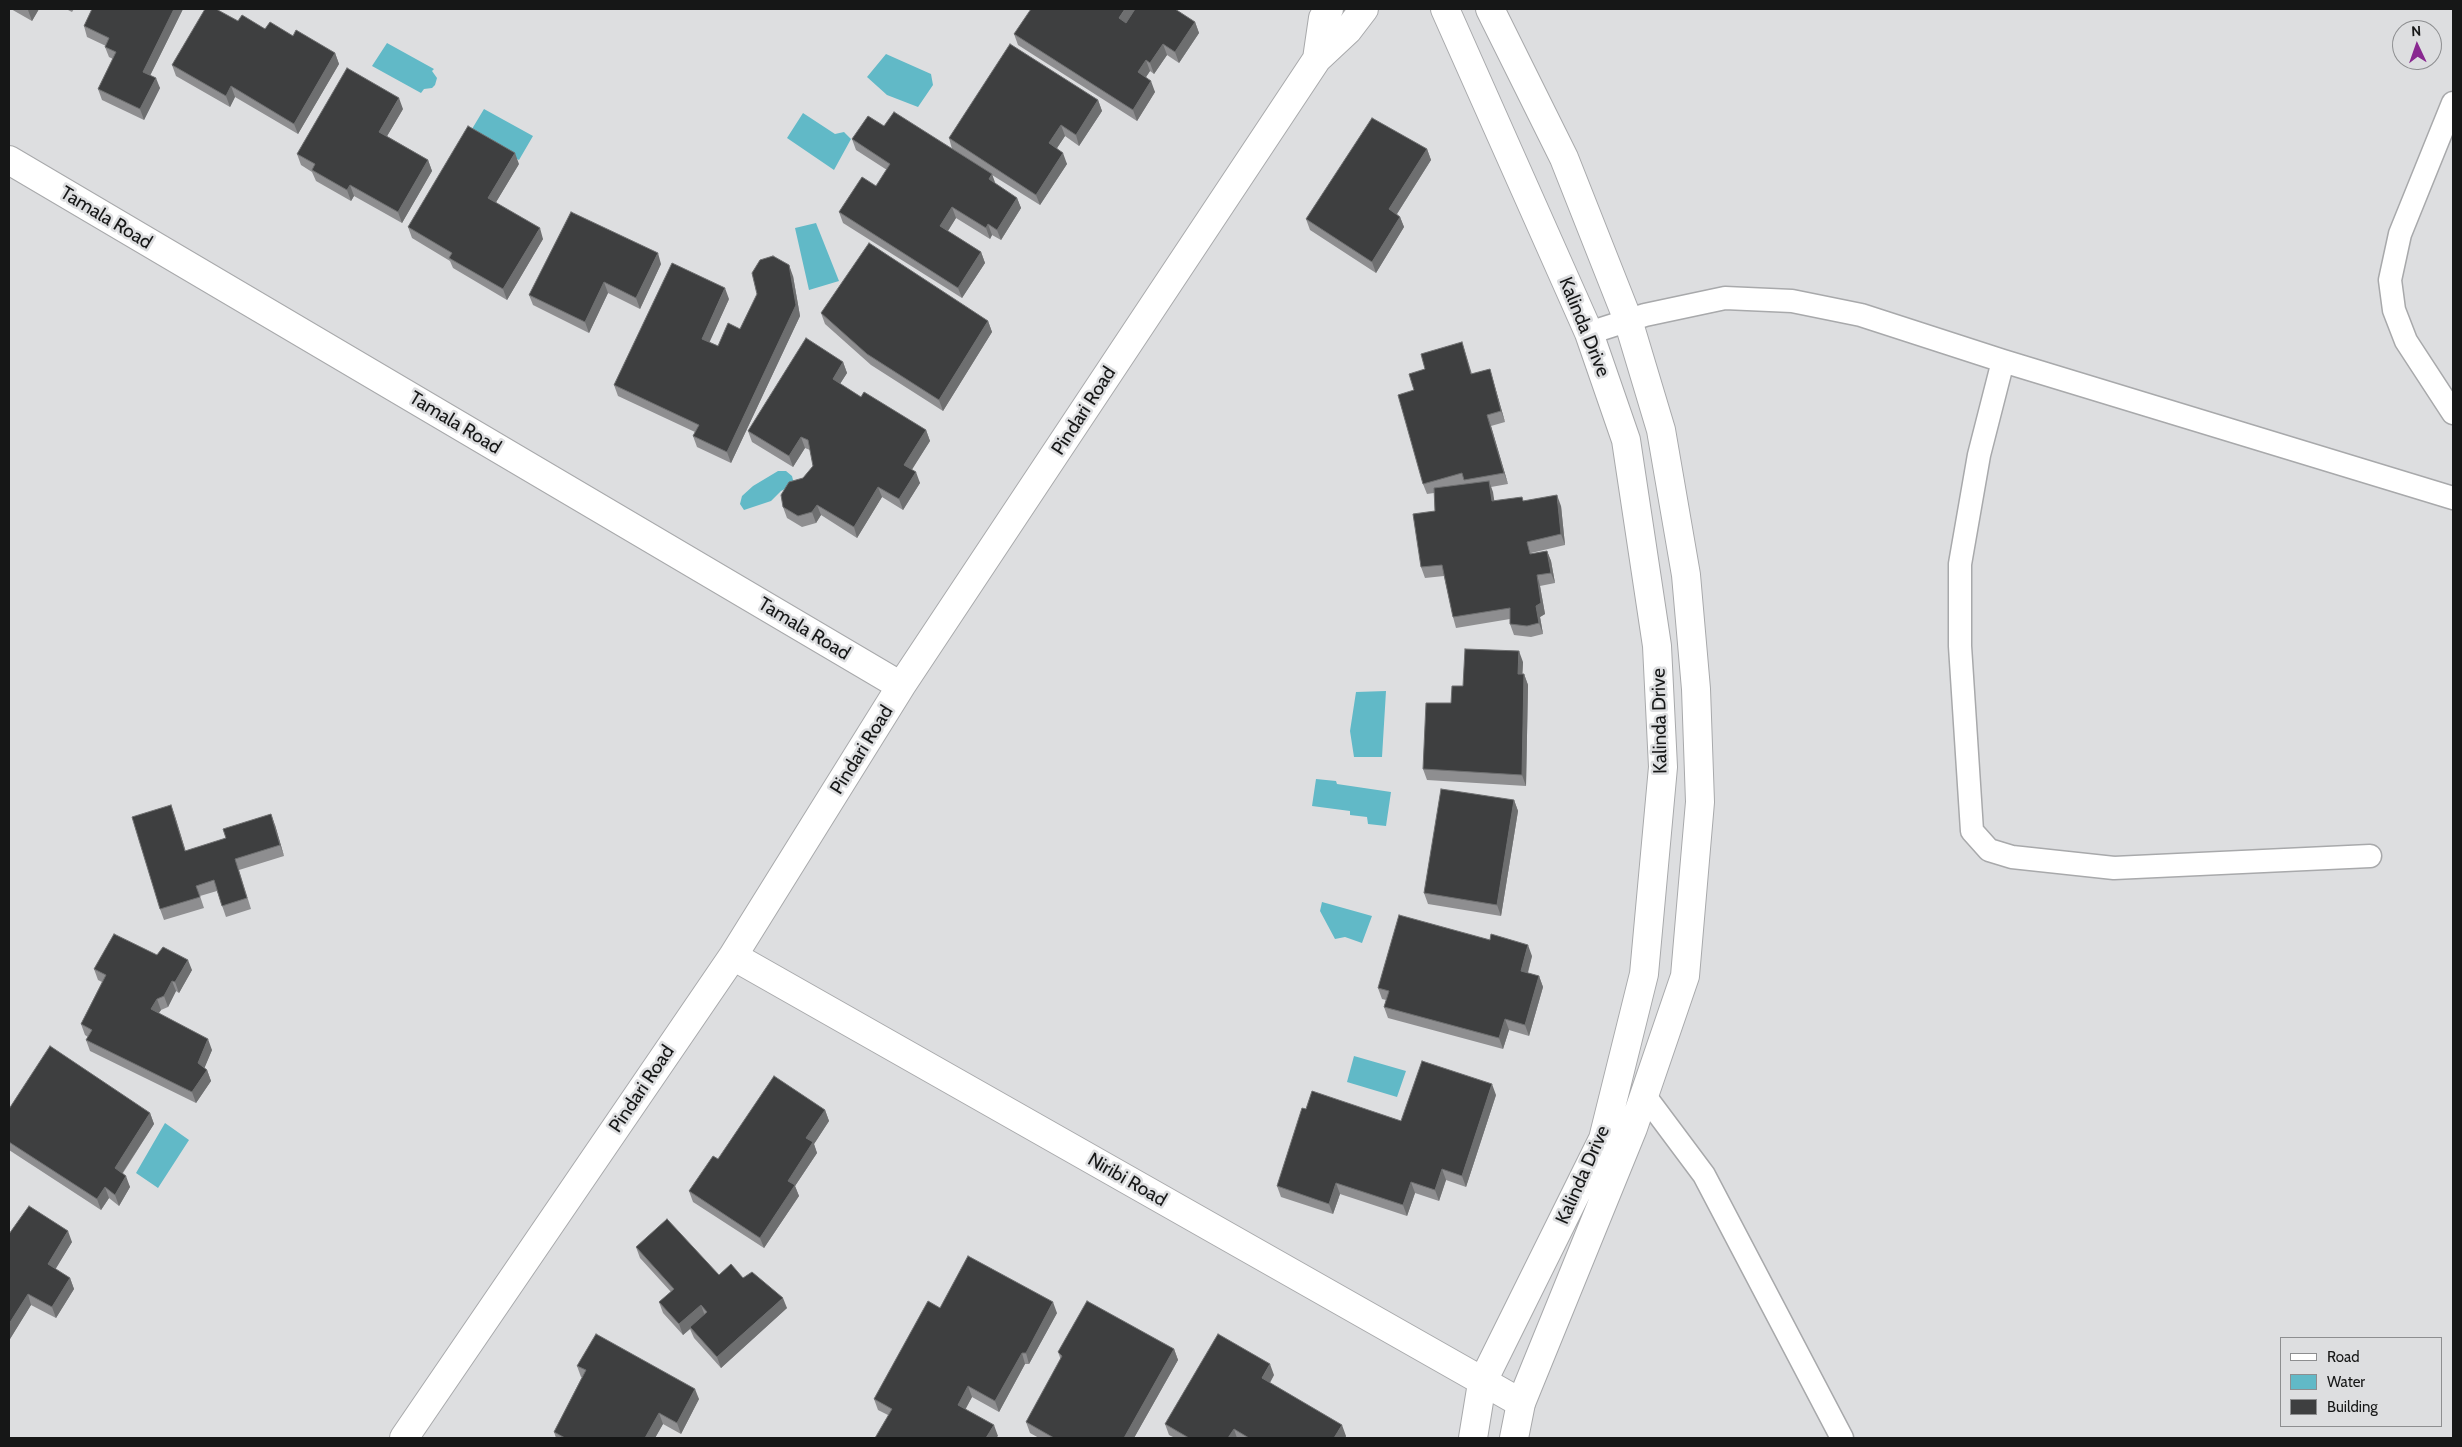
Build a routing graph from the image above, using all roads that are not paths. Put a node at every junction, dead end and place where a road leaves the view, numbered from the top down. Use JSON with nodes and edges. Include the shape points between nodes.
{"nodes":[{"id":1,"x":1329,"y":9,"type":"edge"},
{"id":2,"x":1364,"y":9,"type":"edge"},
{"id":3,"x":1445,"y":9,"type":"edge"},
{"id":4,"x":1490,"y":9,"type":"edge"},
{"id":5,"x":1317,"y":59,"type":"junction"},
{"id":6,"x":2453,"y":103,"type":"edge"},
{"id":7,"x":9,"y":160,"type":"edge"},
{"id":8,"x":1628,"y":320,"type":"junction"},
{"id":9,"x":1589,"y":333,"type":"junction"},
{"id":10,"x":2003,"y":361,"type":"junction"},
{"id":11,"x":2453,"y":413,"type":"edge"},
{"id":12,"x":2453,"y":498,"type":"edge"},
{"id":13,"x":902,"y":686,"type":"junction"},
{"id":14,"x":2370,"y":856,"type":"dead end"},
{"id":15,"x":733,"y":956,"type":"junction"},
{"id":16,"x":1645,"y":1096,"type":"junction"},
{"id":17,"x":1482,"y":1383,"type":"junction"},
{"id":18,"x":1521,"y":1404,"type":"junction"},
{"id":19,"x":404,"y":1438,"type":"edge"},
{"id":20,"x":1473,"y":1438,"type":"edge"},
{"id":21,"x":1514,"y":1438,"type":"edge"},
{"id":22,"x":1842,"y":1438,"type":"edge"}],
"edges":[{"from":1,"to":5,"type":"street","name":"Pindari Road","via":[[1323,18]]},
{"from":2,"to":5,"type":"street","name":"Pindari Road","via":[[1348,30]]},
{"from":3,"to":9,"type":"street","name":"Kalinda Drive"},
{"from":4,"to":8,"type":"street","name":"Kalinda Drive","via":[[1564,158]]},
{"from":5,"to":13,"type":"street","name":"Pindari Road"},
{"from":6,"to":11,"type":"lane","via":[[2400,234],[2390,280],[2394,310],[2406,341]]},
{"from":7,"to":13,"type":"street","name":"Tamala Road"},
{"from":8,"to":9,"type":"lane"},
{"from":8,"to":10,"type":"lane","via":[[1725,298],[1792,301],[1861,315]]},
{"from":8,"to":16,"type":"street","name":"Kalinda Drive","via":[[1660,430],[1686,574],[1696,689],[1700,802],[1684,976]]},
{"from":9,"to":17,"type":"street","name":"Kalinda Drive","via":[[1626,440],[1658,646],[1663,767],[1644,974],[1603,1139]]},
{"from":10,"to":12,"type":"lane"},
{"from":10,"to":14,"type":"lane","via":[[1979,455],[1960,564],[1960,646],[1972,831],[1989,850],[2012,857],[2114,868]]},
{"from":13,"to":15,"type":"street","name":"Pindari Road"},
{"from":15,"to":17,"type":"street","name":"Niribi Road"},
{"from":15,"to":19,"type":"street","name":"Pindari Road"},
{"from":16,"to":18,"type":"street","name":"Kalinda Drive"},
{"from":16,"to":22,"type":"lane","via":[[1704,1176]]},
{"from":17,"to":18,"type":"street","name":"Niribi Road"},
{"from":17,"to":20,"type":"street","name":"Kalinda Drive"},
{"from":18,"to":21,"type":"street","name":"Kalinda Drive"}]}
